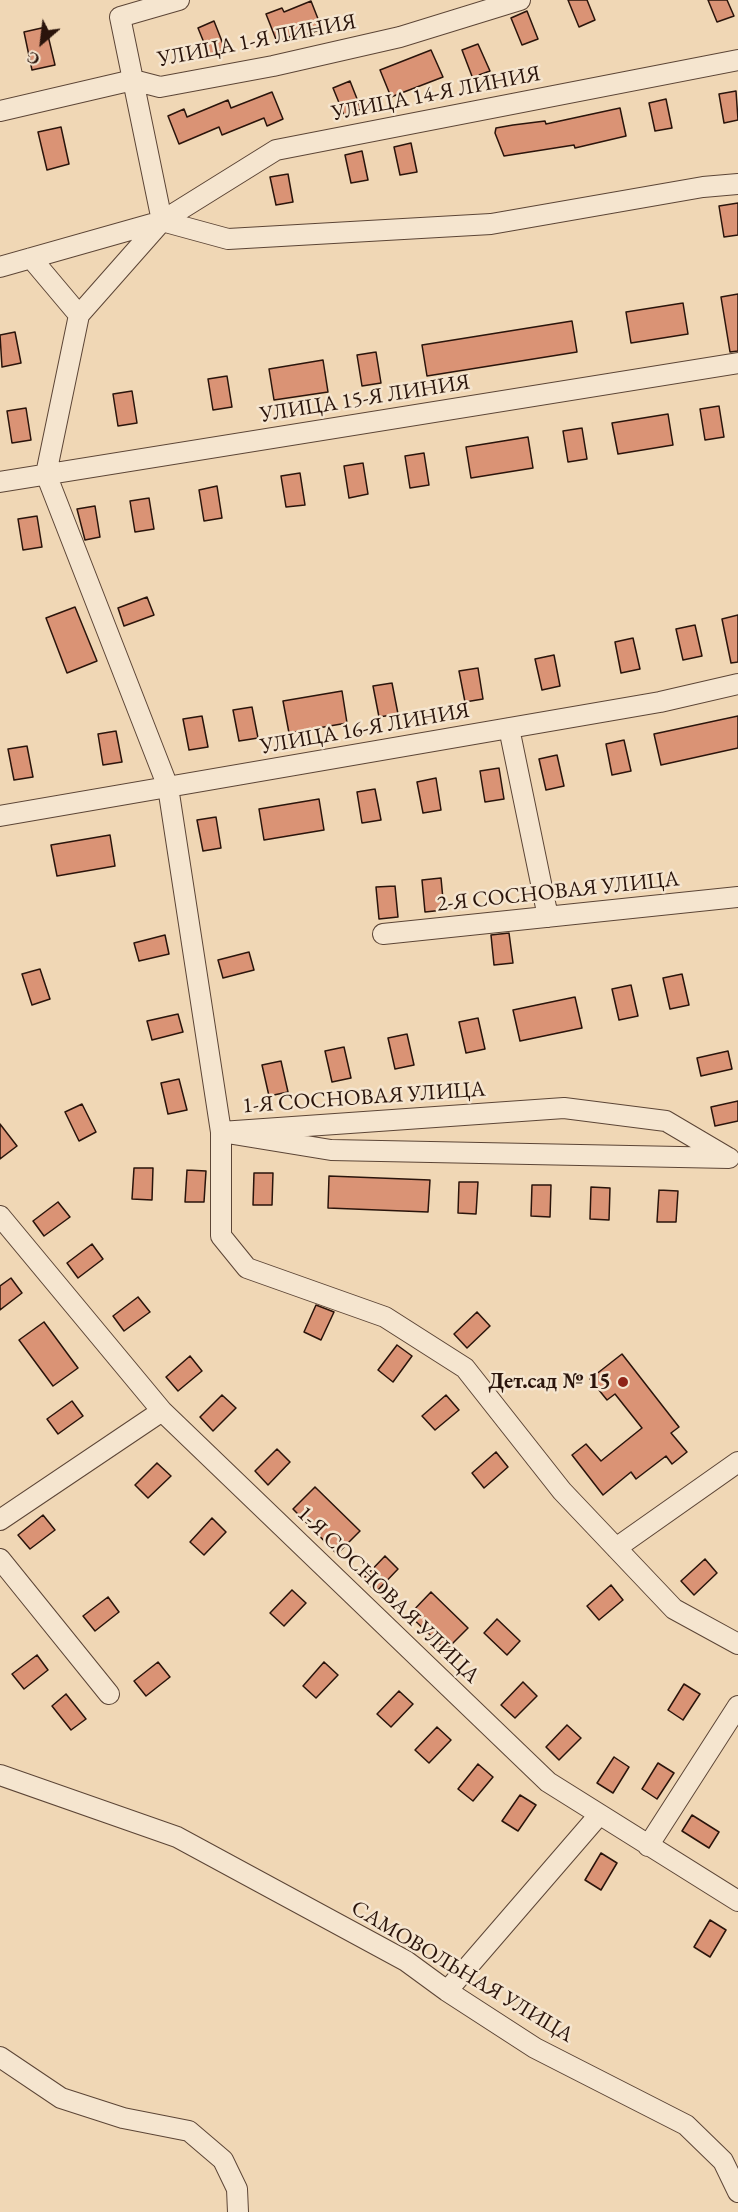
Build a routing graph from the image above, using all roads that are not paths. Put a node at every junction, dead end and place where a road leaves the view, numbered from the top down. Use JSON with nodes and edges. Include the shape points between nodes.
{"nodes":[{"id":1,"x":179,"y":0,"type":"edge"},
{"id":2,"x":520,"y":0,"type":"edge"},
{"id":3,"x":738,"y":60,"type":"edge"},
{"id":4,"x":133,"y":80,"type":"junction"},
{"id":5,"x":0,"y":111,"type":"edge"},
{"id":6,"x":738,"y":184,"type":"edge"},
{"id":7,"x":162,"y":221,"type":"junction"},
{"id":8,"x":31,"y":258,"type":"junction"},
{"id":9,"x":0,"y":267,"type":"edge"},
{"id":10,"x":79,"y":315,"type":"junction"},
{"id":11,"x":738,"y":363,"type":"edge"},
{"id":12,"x":46,"y":474,"type":"junction"},
{"id":13,"x":0,"y":482,"type":"edge"},
{"id":14,"x":738,"y":684,"type":"edge"},
{"id":15,"x":509,"y":728,"type":"junction"},
{"id":16,"x":168,"y":787,"type":"junction"},
{"id":17,"x":0,"y":816,"type":"edge"},
{"id":18,"x":738,"y":897,"type":"edge"},
{"id":19,"x":548,"y":917,"type":"junction"},
{"id":20,"x":383,"y":934,"type":"dead end"},
{"id":21,"x":220,"y":1132,"type":"junction"},
{"id":22,"x":734,"y":1158,"type":"edge"},
{"id":23,"x":0,"y":1216,"type":"edge"},
{"id":24,"x":162,"y":1411,"type":"junction"},
{"id":25,"x":738,"y":1462,"type":"edge"},
{"id":26,"x":0,"y":1520,"type":"edge"},
{"id":27,"x":616,"y":1548,"type":"junction"},
{"id":28,"x":0,"y":1559,"type":"edge"},
{"id":29,"x":738,"y":1644,"type":"edge"},
{"id":30,"x":110,"y":1694,"type":"dead end"},
{"id":31,"x":738,"y":1706,"type":"edge"},
{"id":32,"x":0,"y":1775,"type":"edge"},
{"id":33,"x":599,"y":1815,"type":"junction"},
{"id":34,"x":648,"y":1846,"type":"junction"},
{"id":35,"x":738,"y":1901,"type":"edge"},
{"id":36,"x":447,"y":1991,"type":"junction"},
{"id":37,"x":0,"y":2057,"type":"edge"},
{"id":38,"x":738,"y":2192,"type":"edge"},
{"id":39,"x":238,"y":2212,"type":"edge"}],
"edges":[{"from":1,"to":4,"type":"street","via":[[120,17]]},
{"from":2,"to":4,"type":"street","name":"УЛИЦА 1-Я ЛИНИЯ","via":[[400,37],[273,66],[160,87]]},
{"from":3,"to":7,"type":"street","name":"УЛИЦА 14-Я ЛИНИЯ","via":[[276,150]]},
{"from":4,"to":5,"type":"street","name":"УЛИЦА 1-Я ЛИНИЯ"},
{"from":4,"to":7,"type":"street"},
{"from":6,"to":7,"type":"street","via":[[491,224],[228,239]]},
{"from":7,"to":8,"type":"street"},
{"from":7,"to":10,"type":"street"},
{"from":8,"to":9,"type":"street"},
{"from":8,"to":10,"type":"street"},
{"from":10,"to":12,"type":"street"},
{"from":11,"to":12,"type":"street","name":"УЛИЦА 15-Я ЛИНИЯ"},
{"from":12,"to":13,"type":"street","name":"УЛИЦА 15-Я ЛИНИЯ"},
{"from":12,"to":16,"type":"street"},
{"from":14,"to":15,"type":"street","name":"УЛИЦА 16-Я ЛИНИЯ"},
{"from":15,"to":16,"type":"street","name":"УЛИЦА 16-Я ЛИНИЯ"},
{"from":15,"to":19,"type":"street"},
{"from":16,"to":17,"type":"street","name":"УЛИЦА 16-Я ЛИНИЯ"},
{"from":16,"to":21,"type":"street"},
{"from":18,"to":19,"type":"street","name":"2-Я СОСНОВАЯ УЛИЦА"},
{"from":19,"to":20,"type":"street","name":"2-Я СОСНОВАЯ УЛИЦА"},
{"from":21,"to":22,"type":"street","via":[[332,1150]]},
{"from":21,"to":22,"type":"street","name":"1-Я СОСНОВАЯ УЛИЦА","via":[[564,1108],[666,1121]]},
{"from":21,"to":27,"type":"street","name":"1-Я СОСНОВАЯ УЛИЦА","via":[[221,1236],[247,1268],[385,1317],[465,1368],[562,1491]]},
{"from":23,"to":24,"type":"street","name":"1-Я СОСНОВАЯ УЛИЦА"},
{"from":24,"to":26,"type":"street"},
{"from":24,"to":33,"type":"street","name":"1-Я СОСНОВАЯ УЛИЦА","via":[[548,1782]]},
{"from":25,"to":27,"type":"street"},
{"from":27,"to":29,"type":"street","name":"1-Я СОСНОВАЯ УЛИЦА","via":[[674,1609]]},
{"from":28,"to":30,"type":"street"},
{"from":31,"to":34,"type":"street"},
{"from":32,"to":36,"type":"street","name":"САМОВОЛЬНАЯ УЛИЦА","via":[[177,1837],[406,1961]]},
{"from":33,"to":34,"type":"street","name":"1-Я СОСНОВАЯ УЛИЦА"},
{"from":33,"to":36,"type":"street"},
{"from":34,"to":35,"type":"street","name":"1-Я СОСНОВАЯ УЛИЦА"},
{"from":36,"to":38,"type":"street","name":"САМОВОЛЬНАЯ УЛИЦА","via":[[536,2048],[686,2125],[723,2161]]},
{"from":37,"to":39,"type":"street","via":[[61,2098],[123,2118],[189,2131],[223,2160],[237,2189]]}]}
